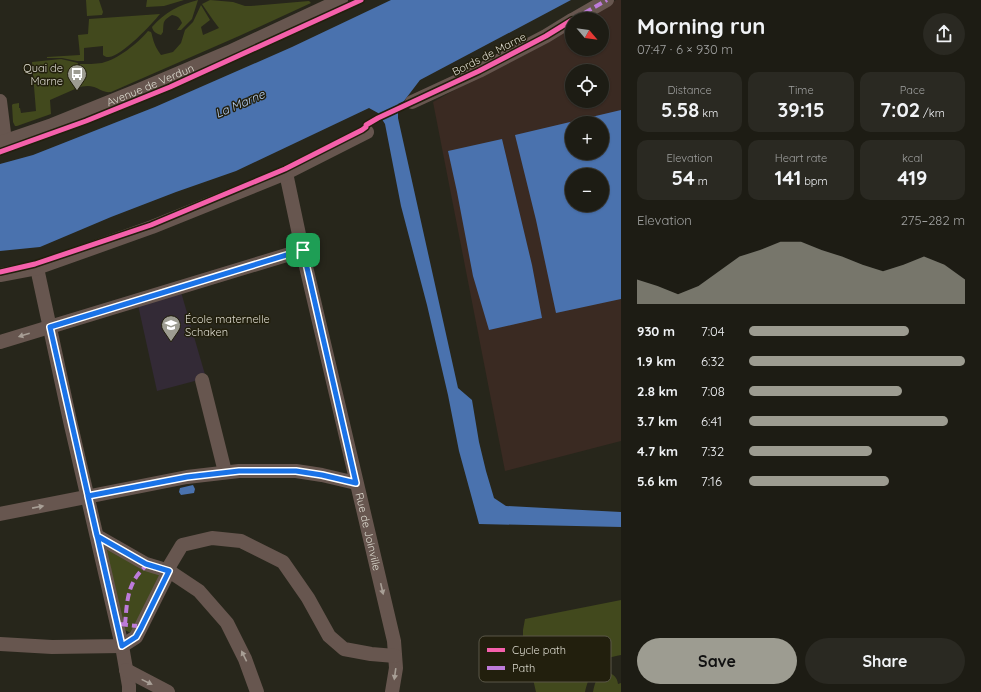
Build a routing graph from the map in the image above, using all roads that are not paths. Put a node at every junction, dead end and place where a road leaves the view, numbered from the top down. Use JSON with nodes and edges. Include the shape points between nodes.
{"nodes":[{"id":1,"x":341,"y":0,"type":"edge"},
{"id":2,"x":607,"y":0,"type":"edge"},
{"id":3,"x":587,"y":12,"type":"edge"},
{"id":4,"x":565,"y":25,"type":"edge"},
{"id":5,"x":0,"y":101,"type":"edge"},
{"id":6,"x":412,"y":102,"type":"dead end"},
{"id":7,"x":366,"y":132,"type":"dead end"},
{"id":8,"x":3,"y":142,"type":"edge"},
{"id":9,"x":286,"y":173,"type":"junction"},
{"id":10,"x":303,"y":250,"type":"junction"},
{"id":11,"x":37,"y":268,"type":"junction"},
{"id":12,"x":0,"y":275,"type":"edge"},
{"id":13,"x":50,"y":327,"type":"junction"},
{"id":14,"x":0,"y":342,"type":"edge"},
{"id":15,"x":202,"y":380,"type":"dead end"},
{"id":16,"x":225,"y":472,"type":"junction"},
{"id":17,"x":356,"y":483,"type":"junction"},
{"id":18,"x":88,"y":496,"type":"junction"},
{"id":19,"x":0,"y":514,"type":"edge"},
{"id":20,"x":97,"y":536,"type":"junction"},
{"id":21,"x":169,"y":571,"type":"junction"},
{"id":22,"x":0,"y":644,"type":"edge"},
{"id":23,"x":122,"y":646,"type":"junction"},
{"id":24,"x":394,"y":656,"type":"junction"},
{"id":25,"x":126,"y":670,"type":"junction"},
{"id":26,"x":129,"y":692,"type":"edge"},
{"id":27,"x":168,"y":692,"type":"edge"},
{"id":28,"x":257,"y":692,"type":"edge"},
{"id":29,"x":392,"y":692,"type":"edge"}],
"edges":[{"from":1,"to":8,"type":"street","name":"Avenue de Verdun","via":[[229,52],[80,114]]},
{"from":2,"to":3,"type":"street","name":"Bords de Marne"},
{"from":4,"to":6,"type":"street","name":"Bords de Marne","via":[[479,71]]},
{"from":5,"to":8,"type":"street"},
{"from":7,"to":9,"type":"street"},
{"from":9,"to":10,"type":"street","name":"Rue de Joinville"},
{"from":9,"to":11,"type":"street"},
{"from":10,"to":13,"type":"street"},
{"from":10,"to":17,"type":"street","name":"Rue de Joinville"},
{"from":11,"to":12,"type":"street"},
{"from":11,"to":13,"type":"street"},
{"from":13,"to":14,"type":"street","one_way":true},
{"from":13,"to":18,"type":"street"},
{"from":15,"to":16,"type":"street"},
{"from":16,"to":17,"type":"street","via":[[296,471]]},
{"from":16,"to":18,"type":"street"},
{"from":17,"to":24,"type":"street","name":"Rue de Joinville","one_way":true,"via":[[394,641]]},
{"from":19,"to":18,"type":"street","one_way":true},
{"from":18,"to":20,"type":"street"},
{"from":20,"to":21,"type":"street","via":[[146,564]]},
{"from":20,"to":23,"type":"street"},
{"from":21,"to":23,"type":"street","via":[[136,637]]},
{"from":21,"to":24,"type":"street","via":[[182,545],[212,538],[241,541],[283,562],[308,598],[329,636],[344,649]]},
{"from":28,"to":21,"type":"street","one_way":true,"via":[[245,658],[227,623],[199,591]]},
{"from":22,"to":23,"type":"street","via":[[52,647]]},
{"from":23,"to":25,"type":"street"},
{"from":24,"to":29,"type":"street","name":"Rue de Joinville","one_way":true,"via":[[396,668]]},
{"from":25,"to":26,"type":"street"},
{"from":25,"to":27,"type":"street","one_way":true}]}
